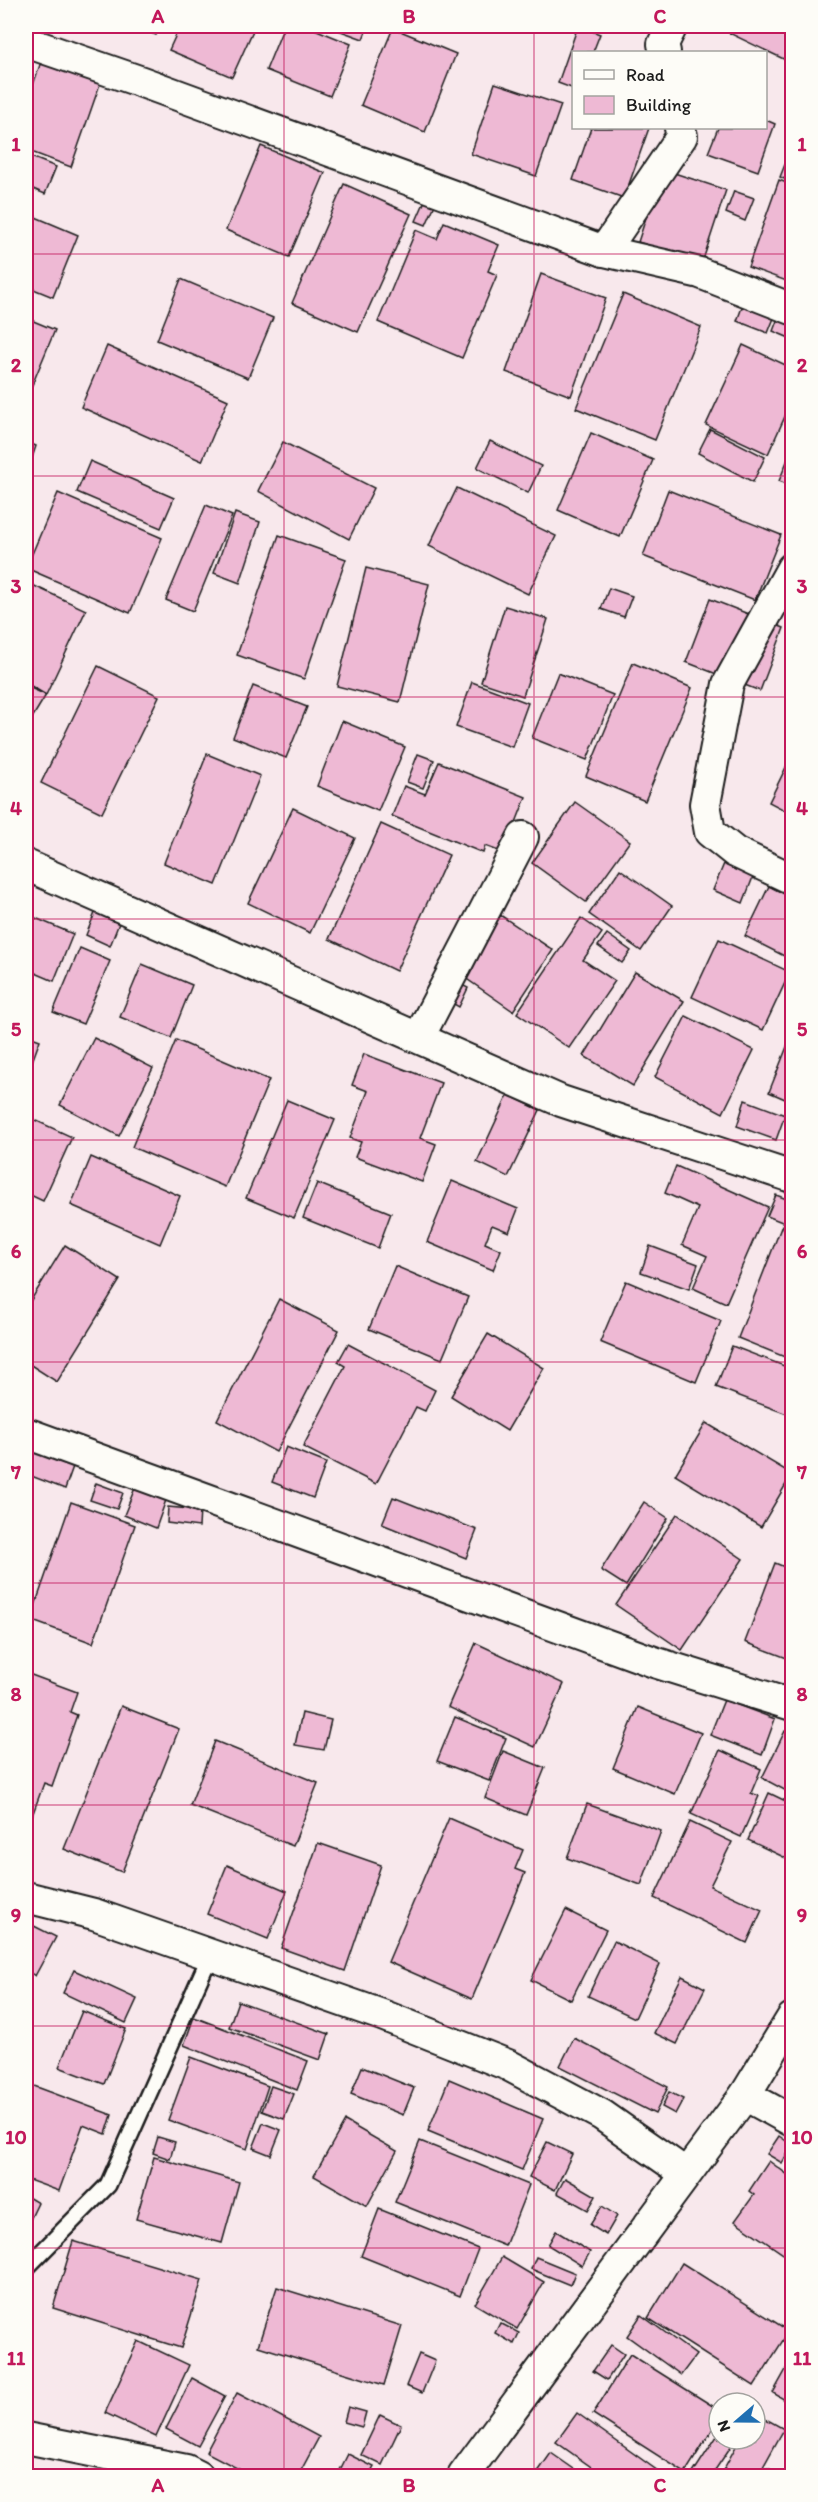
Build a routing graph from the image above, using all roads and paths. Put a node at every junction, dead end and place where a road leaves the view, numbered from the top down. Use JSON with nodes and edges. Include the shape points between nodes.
{"nodes":[{"id":1,"x":672,"y":26,"type":"edge"},
{"id":2,"x":26,"y":42,"type":"edge"},
{"id":3,"x":665,"y":51,"type":"edge"},
{"id":4,"x":680,"y":129,"type":"edge"},
{"id":5,"x":604,"y":251,"type":"junction"},
{"id":6,"x":792,"y":309,"type":"edge"},
{"id":7,"x":792,"y":568,"type":"edge"},
{"id":8,"x":523,"y":837,"type":"dead end"},
{"id":9,"x":26,"y":865,"type":"edge"},
{"id":10,"x":792,"y":879,"type":"edge"},
{"id":11,"x":419,"y":1038,"type":"junction"},
{"id":12,"x":792,"y":1177,"type":"edge"},
{"id":13,"x":26,"y":1433,"type":"edge"},
{"id":14,"x":792,"y":1705,"type":"edge"},
{"id":15,"x":26,"y":1897,"type":"edge"},
{"id":16,"x":210,"y":1956,"type":"junction"},
{"id":17,"x":792,"y":2018,"type":"edge"},
{"id":18,"x":745,"y":2095,"type":"junction"},
{"id":19,"x":792,"y":2121,"type":"edge"},
{"id":20,"x":685,"y":2174,"type":"junction"},
{"id":21,"x":26,"y":2268,"type":"edge"},
{"id":22,"x":26,"y":2438,"type":"edge"},
{"id":23,"x":198,"y":2476,"type":"edge"},
{"id":24,"x":463,"y":2476,"type":"edge"}],
"edges":[{"from":1,"to":3,"type":"street","via":[[663,44]]},
{"from":2,"to":5,"type":"street"},
{"from":4,"to":5,"type":"street","via":[[682,136]]},
{"from":5,"to":6,"type":"street","via":[[700,273]]},
{"from":7,"to":10,"type":"street","via":[[728,684],[705,804],[710,832],[735,852]]},
{"from":8,"to":11,"type":"street"},
{"from":9,"to":11,"type":"street"},
{"from":11,"to":12,"type":"street","via":[[561,1101]]},
{"from":13,"to":14,"type":"street","via":[[642,1658]]},
{"from":15,"to":16,"type":"street","via":[[94,1914]]},
{"from":16,"to":20,"type":"street","via":[[382,2015],[508,2065],[602,2115]]},
{"from":16,"to":21,"type":"lane","via":[[108,2185]]},
{"from":17,"to":18,"type":"street"},
{"from":18,"to":19,"type":"street"},
{"from":18,"to":20,"type":"street"},
{"from":20,"to":24,"type":"street"},
{"from":22,"to":23,"type":"street","via":[[186,2470]]}]}
